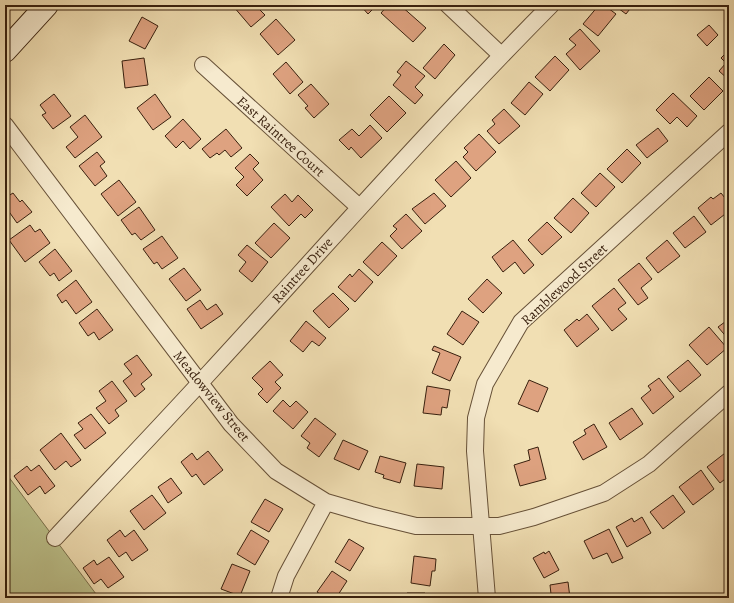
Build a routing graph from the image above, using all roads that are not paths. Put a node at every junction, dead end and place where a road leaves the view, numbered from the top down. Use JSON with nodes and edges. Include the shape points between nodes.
{"nodes":[{"id":1,"x":47,"y":5,"type":"edge"},
{"id":2,"x":448,"y":5,"type":"edge"},
{"id":3,"x":551,"y":5,"type":"edge"},
{"id":4,"x":5,"y":51,"type":"edge"},
{"id":5,"x":501,"y":55,"type":"junction"},
{"id":6,"x":203,"y":65,"type":"dead end"},
{"id":7,"x":5,"y":125,"type":"edge"},
{"id":8,"x":729,"y":132,"type":"edge"},
{"id":9,"x":359,"y":207,"type":"junction"},
{"id":10,"x":200,"y":384,"type":"junction"},
{"id":11,"x":729,"y":393,"type":"edge"},
{"id":12,"x":326,"y":502,"type":"junction"},
{"id":13,"x":480,"y":526,"type":"junction"},
{"id":14,"x":55,"y":538,"type":"dead end"},
{"id":15,"x":279,"y":598,"type":"edge"},
{"id":16,"x":487,"y":598,"type":"edge"}],
"edges":[{"from":1,"to":4,"type":"main road"},
{"from":2,"to":5,"type":"street"},
{"from":3,"to":5,"type":"street","name":"Raintree Drive"},
{"from":5,"to":9,"type":"street","name":"Raintree Drive"},
{"from":6,"to":9,"type":"street","name":"East Raintree Court"},
{"from":7,"to":10,"type":"street","name":"Meadowview Street"},
{"from":8,"to":13,"type":"street","name":"Ramblewood Street","via":[[521,322],[485,384],[476,418],[475,451]]},
{"from":9,"to":10,"type":"street","name":"Raintree Drive"},
{"from":10,"to":12,"type":"street","name":"Meadowview Street","via":[[231,424],[276,471]]},
{"from":10,"to":14,"type":"street","name":"Raintree Drive"},
{"from":11,"to":13,"type":"street","name":"Meadowview Street","via":[[649,464],[604,493],[534,517],[499,526]]},
{"from":12,"to":13,"type":"street","name":"Meadowview Street","via":[[416,526]]},
{"from":12,"to":15,"type":"street","via":[[286,576]]},
{"from":13,"to":16,"type":"street","name":"Ramblewood Street"}]}
